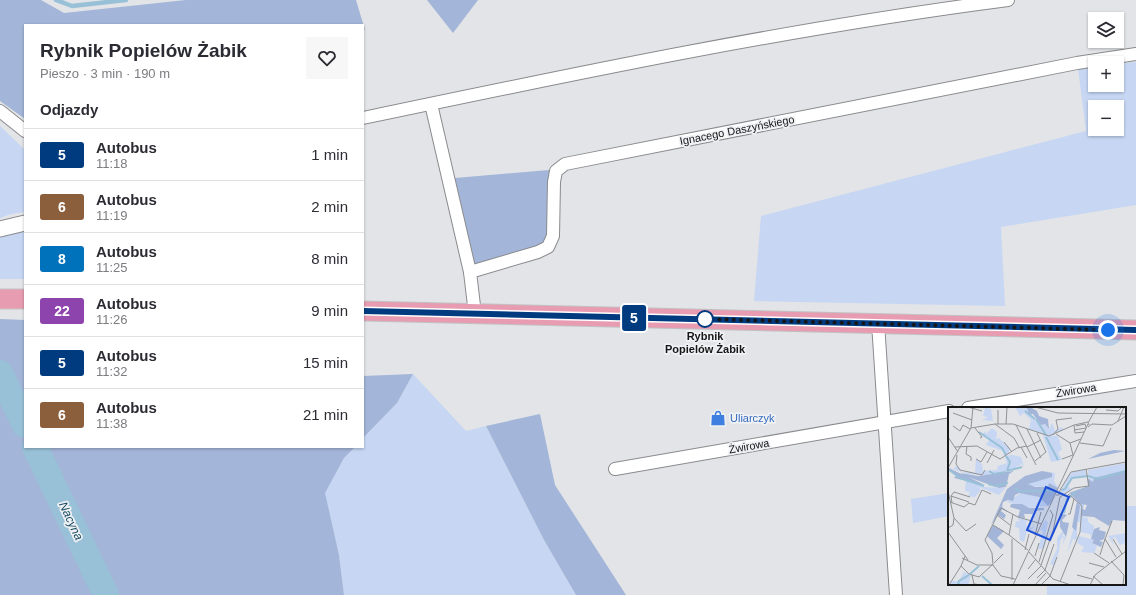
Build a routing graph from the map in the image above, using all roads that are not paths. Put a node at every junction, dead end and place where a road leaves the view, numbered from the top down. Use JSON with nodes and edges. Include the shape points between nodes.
{"nodes":[{"id":1,"x":1008,"y":0,"type":"edge"},
{"id":2,"x":1136,"y":54,"type":"edge"},
{"id":3,"x":431,"y":104,"type":"junction"},
{"id":4,"x":0,"y":111,"type":"edge"},
{"id":5,"x":364,"y":118,"type":"edge"},
{"id":6,"x":24,"y":130,"type":"edge"},
{"id":7,"x":24,"y":223,"type":"edge"},
{"id":8,"x":0,"y":229,"type":"edge"},
{"id":9,"x":470,"y":272,"type":"junction"},
{"id":10,"x":0,"y":299,"type":"edge"},
{"id":11,"x":24,"y":299,"type":"edge"},
{"id":12,"x":364,"y":310,"type":"edge"},
{"id":13,"x":475,"y":314,"type":"junction"},
{"id":14,"x":878,"y":323,"type":"junction"},
{"id":15,"x":1136,"y":330,"type":"edge"},
{"id":16,"x":1136,"y":381,"type":"edge"},
{"id":17,"x":974,"y":407,"type":"edge"},
{"id":18,"x":948,"y":411,"type":"edge"},
{"id":19,"x":883,"y":422,"type":"junction"},
{"id":20,"x":615,"y":469,"type":"dead end"},
{"id":21,"x":896,"y":595,"type":"edge"}],
"edges":[{"from":1,"to":3,"type":"street","via":[[915,12],[674,55]]},
{"from":2,"to":9,"type":"street","name":"Ignacego Daszyńskiego","via":[[1077,63],[565,164],[556,171],[553,236],[548,247]]},
{"from":3,"to":5,"type":"street"},
{"from":3,"to":9,"type":"street"},
{"from":4,"to":6,"type":"street"},
{"from":7,"to":8,"type":"street"},
{"from":9,"to":13,"type":"street"},
{"from":10,"to":11,"type":"main road"},
{"from":12,"to":13,"type":"main road"},
{"from":13,"to":14,"type":"main road"},
{"from":14,"to":15,"type":"main road"},
{"from":14,"to":19,"type":"street"},
{"from":16,"to":17,"type":"street","name":"Żwirowa"},
{"from":18,"to":19,"type":"street","name":"Żwirowa"},
{"from":19,"to":20,"type":"street","name":"Żwirowa"},
{"from":19,"to":21,"type":"street"}]}
